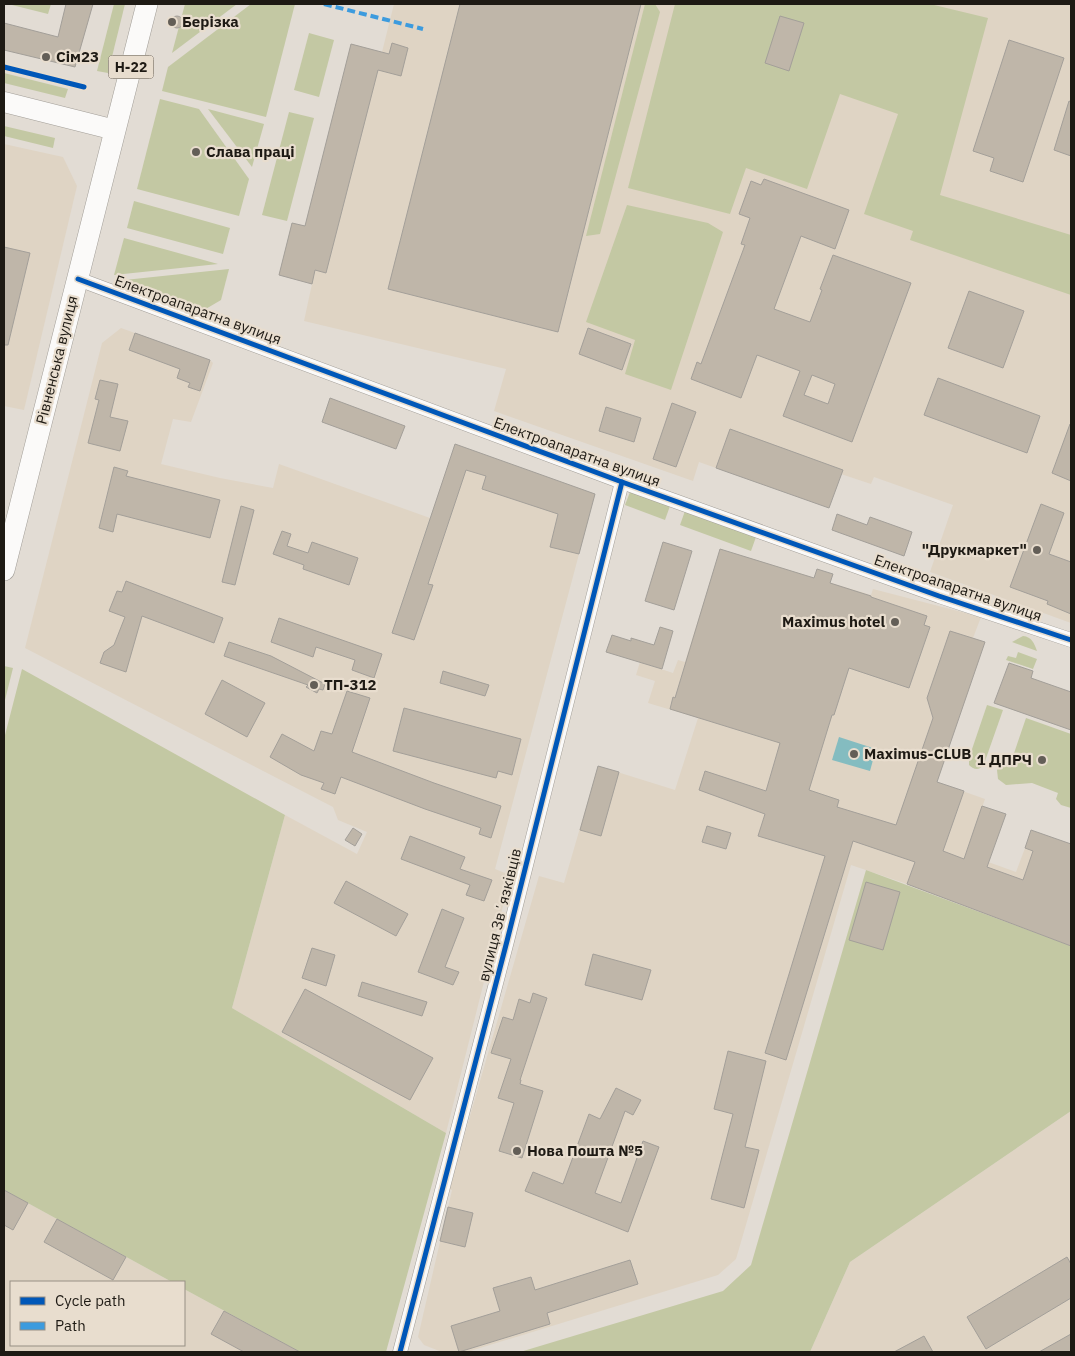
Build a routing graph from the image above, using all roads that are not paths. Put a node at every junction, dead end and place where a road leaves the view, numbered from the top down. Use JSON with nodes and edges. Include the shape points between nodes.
{"nodes":[{"id":1,"x":147,"y":4,"type":"edge"},
{"id":2,"x":4,"y":102,"type":"edge"},
{"id":3,"x":114,"y":130,"type":"junction"},
{"id":4,"x":78,"y":279,"type":"junction"},
{"id":5,"x":622,"y":482,"type":"junction"},
{"id":6,"x":4,"y":570,"type":"edge"},
{"id":7,"x":1071,"y":640,"type":"edge"},
{"id":8,"x":400,"y":1352,"type":"edge"}],
"edges":[{"from":1,"to":3,"type":"main road","name":"Рівненська вулиця","number":"Н-22"},
{"from":2,"to":3,"type":"main road"},
{"from":3,"to":4,"type":"main road","name":"Рівненська вулиця","number":"Н-22"},
{"from":4,"to":5,"type":"street","name":"Електроапаратна вулиця"},
{"from":4,"to":6,"type":"main road","name":"Рівненська вулиця","number":"Н-22"},
{"from":5,"to":7,"type":"street","name":"Електроапаратна вулиця"},
{"from":5,"to":8,"type":"street","name":"вулиця Звʼязківців"}]}
